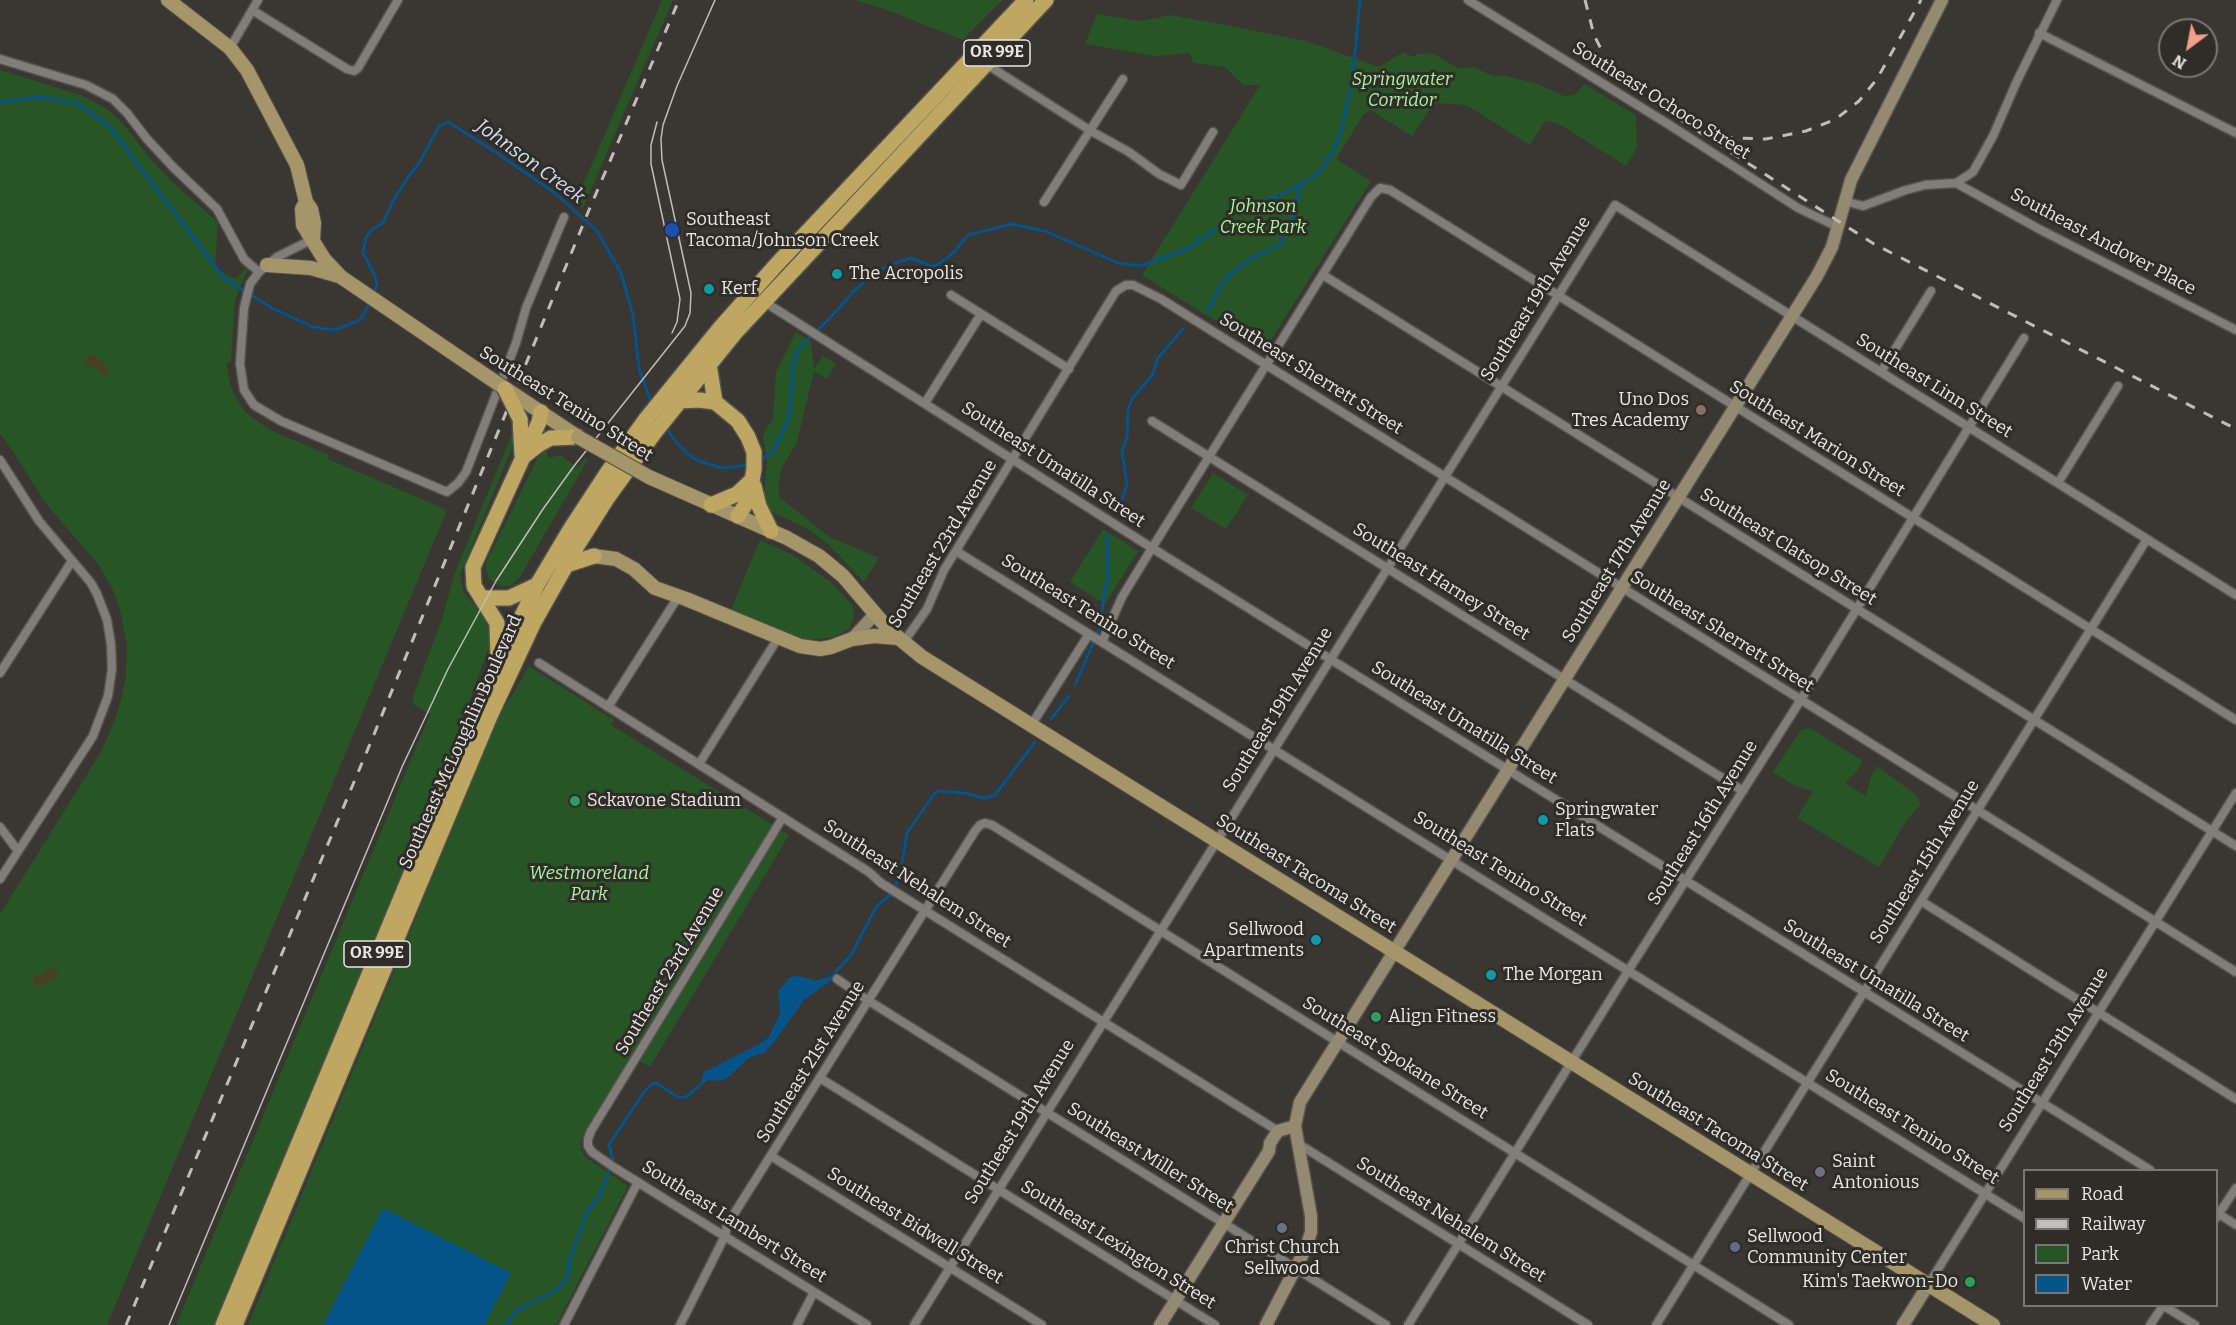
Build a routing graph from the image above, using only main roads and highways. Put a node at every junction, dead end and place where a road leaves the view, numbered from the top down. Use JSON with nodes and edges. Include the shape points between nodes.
{"nodes":[{"id":1,"x":168,"y":0,"type":"edge"},
{"id":2,"x":1026,"y":0,"type":"edge"},
{"id":3,"x":1046,"y":0,"type":"edge"},
{"id":4,"x":1942,"y":0,"type":"edge"},
{"id":5,"x":260,"y":272,"type":"road end"},
{"id":6,"x":340,"y":277,"type":"junction"},
{"id":7,"x":709,"y":364,"type":"junction"},
{"id":8,"x":505,"y":389,"type":"junction"},
{"id":9,"x":674,"y":394,"type":"junction"},
{"id":10,"x":716,"y":402,"type":"junction"},
{"id":11,"x":541,"y":412,"type":"junction"},
{"id":12,"x":650,"y":425,"type":"junction"},
{"id":13,"x":578,"y":437,"type":"junction"},
{"id":14,"x":522,"y":458,"type":"junction"},
{"id":15,"x":752,"y":480,"type":"junction"},
{"id":16,"x":711,"y":505,"type":"junction"},
{"id":17,"x":738,"y":516,"type":"junction"},
{"id":18,"x":771,"y":531,"type":"junction"},
{"id":19,"x":594,"y":556,"type":"joint"},
{"id":20,"x":566,"y":565,"type":"junction"},
{"id":21,"x":537,"y":585,"type":"junction"},
{"id":22,"x":483,"y":598,"type":"junction"},
{"id":23,"x":875,"y":614,"type":"junction"},
{"id":24,"x":852,"y":639,"type":"junction"},
{"id":25,"x":901,"y":641,"type":"junction"},
{"id":26,"x":498,"y":665,"type":"junction"},
{"id":27,"x":1394,"y":950,"type":"junction"},
{"id":28,"x":1295,"y":1126,"type":"junction"},
{"id":29,"x":1297,"y":1143,"type":"junction"},
{"id":30,"x":1269,"y":1151,"type":"junction"},
{"id":31,"x":1928,"y":1285,"type":"junction"},
{"id":32,"x":223,"y":1325,"type":"edge"},
{"id":33,"x":235,"y":1325,"type":"edge"},
{"id":34,"x":1160,"y":1325,"type":"edge"},
{"id":35,"x":1266,"y":1325,"type":"edge"},
{"id":36,"x":1903,"y":1325,"type":"edge"},
{"id":37,"x":1993,"y":1325,"type":"edge"}],
"edges":[{"from":1,"to":6,"type":"main road","name":"Southeast Tenino Street","via":[[230,48],[247,70],[294,159],[311,209],[313,239]]},
{"from":2,"to":9,"type":"highway","name":"Southeast McLoughlin Boulevard","number":"OR 99E","via":[[755,288]]},
{"from":3,"to":7,"type":"highway","name":"Southeast McLoughlin Boulevard","number":"OR 99E","via":[[763,301]]},
{"from":4,"to":27,"type":"main road","name":"Southeast 17th Avenue","via":[[1851,180],[1826,260]]},
{"from":5,"to":6,"type":"main road","via":[[311,268]]},
{"from":6,"to":8,"type":"main road","name":"Southeast Tenino Street","bridge":true},
{"from":7,"to":9,"type":"highway","name":"Southeast McLoughlin Boulevard","number":"OR 99E"},
{"from":7,"to":10,"type":"highway"},
{"from":8,"to":11,"type":"main road","name":"Southeast Tenino Street","bridge":true},
{"from":8,"to":14,"type":"highway","bridge":true,"via":[[520,419]]},
{"from":9,"to":10,"type":"highway"},
{"from":9,"to":12,"type":"highway","name":"Southeast McLoughlin Boulevard","number":"OR 99E"},
{"from":10,"to":15,"type":"highway","via":[[748,436],[754,458]]},
{"from":11,"to":13,"type":"main road","name":"Southeast Tenino Street"},
{"from":11,"to":14,"type":"highway"},
{"from":12,"to":20,"type":"highway","name":"Southeast McLoughlin Boulevard","number":"OR 99E"},
{"from":12,"to":21,"type":"highway","name":"Southeast McLoughlin Boulevard","number":"OR 99E","via":[[588,500]]},
{"from":13,"to":14,"type":"highway","via":[[546,440]]},
{"from":13,"to":16,"type":"main road","name":"Southeast Tenino Street","bridge":true,"via":[[649,477]]},
{"from":14,"to":22,"type":"highway","via":[[473,567],[474,586]]},
{"from":15,"to":16,"type":"highway","via":[[737,494]]},
{"from":15,"to":17,"type":"highway","via":[[749,499]]},
{"from":15,"to":18,"type":"highway"},
{"from":16,"to":17,"type":"main road","name":"Southeast Tenino Street"},
{"from":17,"to":18,"type":"main road","name":"Southeast Tenino Street"},
{"from":18,"to":23,"type":"main road","name":"Southeast Tenino Street","via":[[831,565]]},
{"from":19,"to":20,"type":"highway"},
{"from":19,"to":24,"type":"main road","via":[[626,563],[666,594],[800,646],[820,649]]},
{"from":20,"to":33,"type":"highway","name":"Southeast McLoughlin Boulevard","number":"OR 99E","via":[[490,716]]},
{"from":21,"to":22,"type":"highway","via":[[509,598]]},
{"from":21,"to":26,"type":"highway","name":"Southeast McLoughlin Boulevard","number":"OR 99E"},
{"from":22,"to":26,"type":"highway","via":[[497,623]]},
{"from":23,"to":24,"type":"main road"},
{"from":23,"to":25,"type":"main road","name":"Southeast Tacoma Street"},
{"from":24,"to":25,"type":"main road","via":[[877,636]]},
{"from":25,"to":27,"type":"main road","name":"Southeast Tacoma Street"},
{"from":26,"to":32,"type":"highway","name":"Southeast McLoughlin Boulevard","number":"OR 99E"},
{"from":27,"to":28,"type":"main road","name":"Southeast 17th Avenue","via":[[1300,1102]]},
{"from":27,"to":31,"type":"main road","name":"Southeast Tacoma Street"},
{"from":28,"to":29,"type":"main road","name":"Southeast 17th Avenue"},
{"from":28,"to":30,"type":"main road","via":[[1278,1131]]},
{"from":29,"to":30,"type":"main road","via":[[1282,1141]]},
{"from":29,"to":35,"type":"main road","name":"Southeast 17th Avenue","via":[[1312,1225],[1309,1240]]},
{"from":30,"to":34,"type":"main road"},
{"from":31,"to":36,"type":"main road","name":"Southeast 13th Avenue"},
{"from":31,"to":37,"type":"main road","name":"Southeast Tacoma Street"}]}
